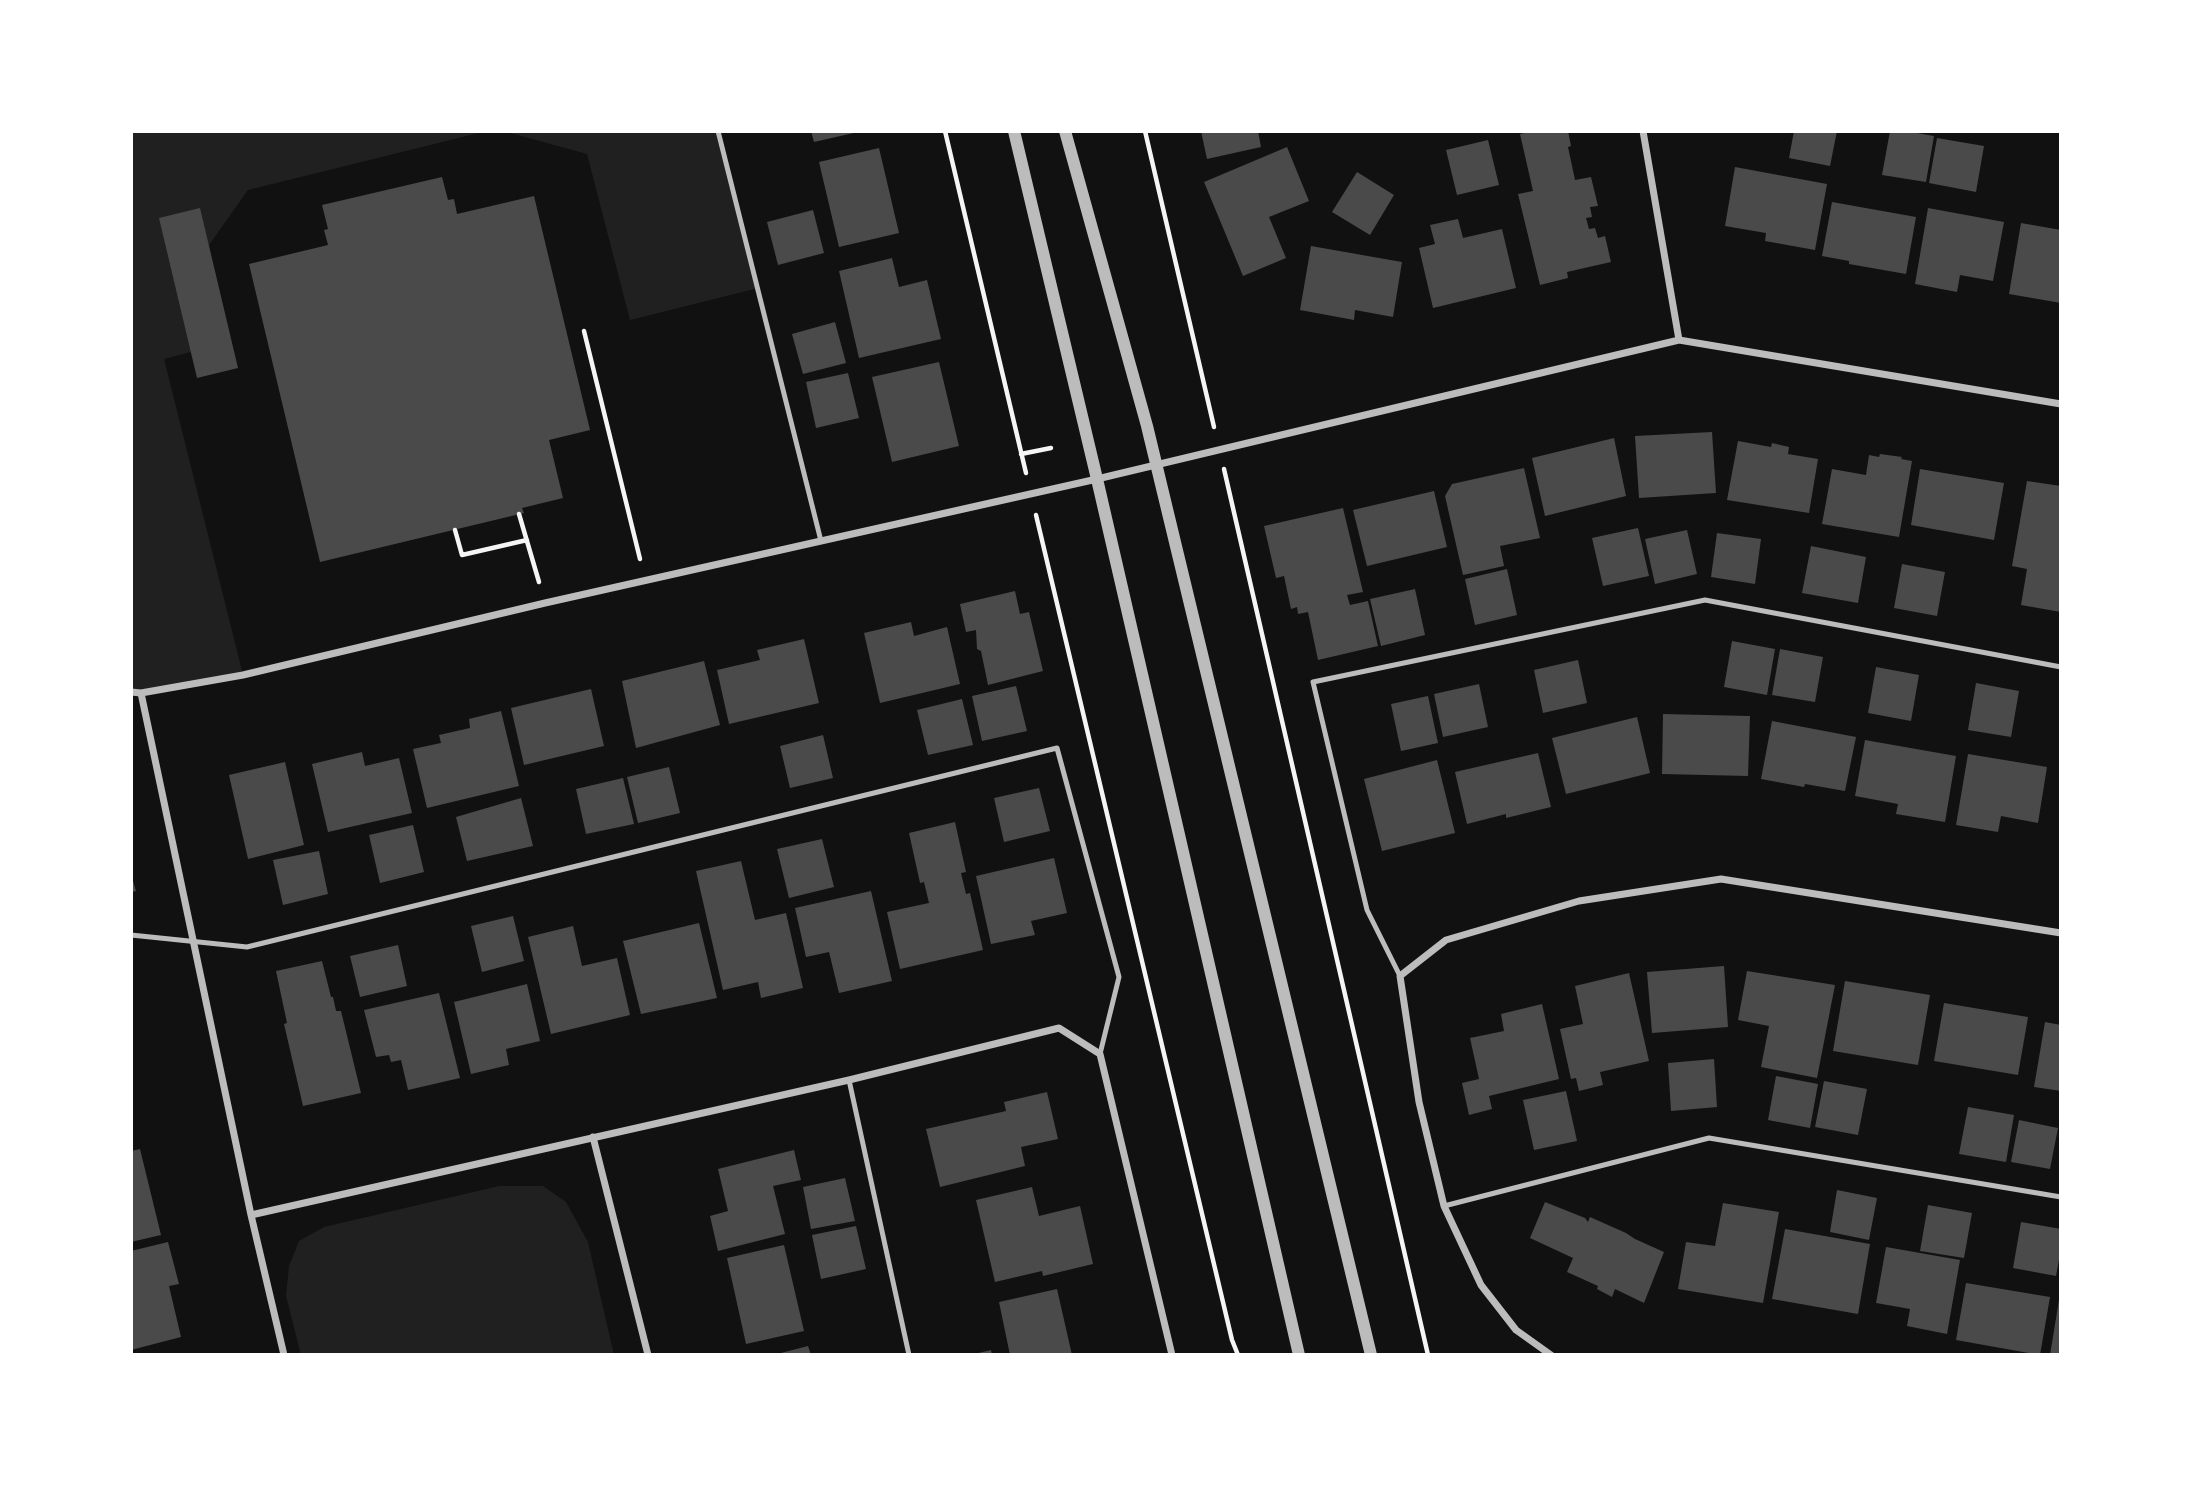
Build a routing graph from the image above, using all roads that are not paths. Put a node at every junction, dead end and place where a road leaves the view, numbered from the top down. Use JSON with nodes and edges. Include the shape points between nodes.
{"nodes":[{"id":1,"x":718,"y":131,"type":"edge"},
{"id":2,"x":1014,"y":131,"type":"edge"},
{"id":3,"x":1065,"y":131,"type":"edge"},
{"id":4,"x":1643,"y":131,"type":"edge"},
{"id":5,"x":1679,"y":340,"type":"junction"},
{"id":6,"x":2061,"y":404,"type":"edge"},
{"id":7,"x":1156,"y":465,"type":"junction"},
{"id":8,"x":1097,"y":479,"type":"junction"},
{"id":9,"x":821,"y":541,"type":"junction"},
{"id":10,"x":2061,"y":667,"type":"edge"},
{"id":11,"x":131,"y":692,"type":"edge"},
{"id":12,"x":141,"y":693,"type":"junction"},
{"id":13,"x":2061,"y":933,"type":"edge"},
{"id":14,"x":131,"y":935,"type":"edge"},
{"id":15,"x":193,"y":940,"type":"junction"},
{"id":16,"x":1400,"y":976,"type":"junction"},
{"id":17,"x":1100,"y":1054,"type":"junction"},
{"id":18,"x":849,"y":1080,"type":"junction"},
{"id":19,"x":593,"y":1137,"type":"junction"},
{"id":20,"x":2061,"y":1197,"type":"edge"},
{"id":21,"x":1444,"y":1206,"type":"junction"},
{"id":22,"x":251,"y":1215,"type":"junction"},
{"id":23,"x":284,"y":1355,"type":"edge"},
{"id":24,"x":648,"y":1355,"type":"edge"},
{"id":25,"x":909,"y":1355,"type":"edge"},
{"id":26,"x":1172,"y":1355,"type":"edge"},
{"id":27,"x":1299,"y":1355,"type":"edge"},
{"id":28,"x":1371,"y":1355,"type":"edge"},
{"id":29,"x":1551,"y":1355,"type":"edge"}],
"edges":[{"from":1,"to":9,"type":"lane"},
{"from":2,"to":8,"type":"street"},
{"from":3,"to":7,"type":"street"},
{"from":4,"to":5,"type":"street"},
{"from":5,"to":6,"type":"street"},
{"from":5,"to":7,"type":"street"},
{"from":7,"to":8,"type":"street"},
{"from":7,"to":28,"type":"street"},
{"from":8,"to":9,"type":"street"},
{"from":8,"to":27,"type":"street"},
{"from":9,"to":12,"type":"street","via":[[243,675]]},
{"from":10,"to":16,"type":"lane","via":[[1705,600],[1313,682],[1367,910]]},
{"from":11,"to":12,"type":"street"},
{"from":12,"to":15,"type":"street"},
{"from":13,"to":16,"type":"street","via":[[1721,878],[1578,901],[1446,940]]},
{"from":14,"to":15,"type":"lane"},
{"from":15,"to":17,"type":"lane","via":[[247,947],[1057,748],[1119,977]]},
{"from":15,"to":22,"type":"street"},
{"from":16,"to":21,"type":"street","via":[[1419,1102]]},
{"from":17,"to":18,"type":"street","via":[[1059,1028]]},
{"from":17,"to":26,"type":"street"},
{"from":18,"to":19,"type":"street"},
{"from":18,"to":25,"type":"lane"},
{"from":19,"to":22,"type":"street"},
{"from":19,"to":24,"type":"street"},
{"from":20,"to":21,"type":"lane","via":[[1709,1138]]},
{"from":21,"to":29,"type":"street","via":[[1481,1285],[1516,1330]]},
{"from":22,"to":23,"type":"street"}]}
